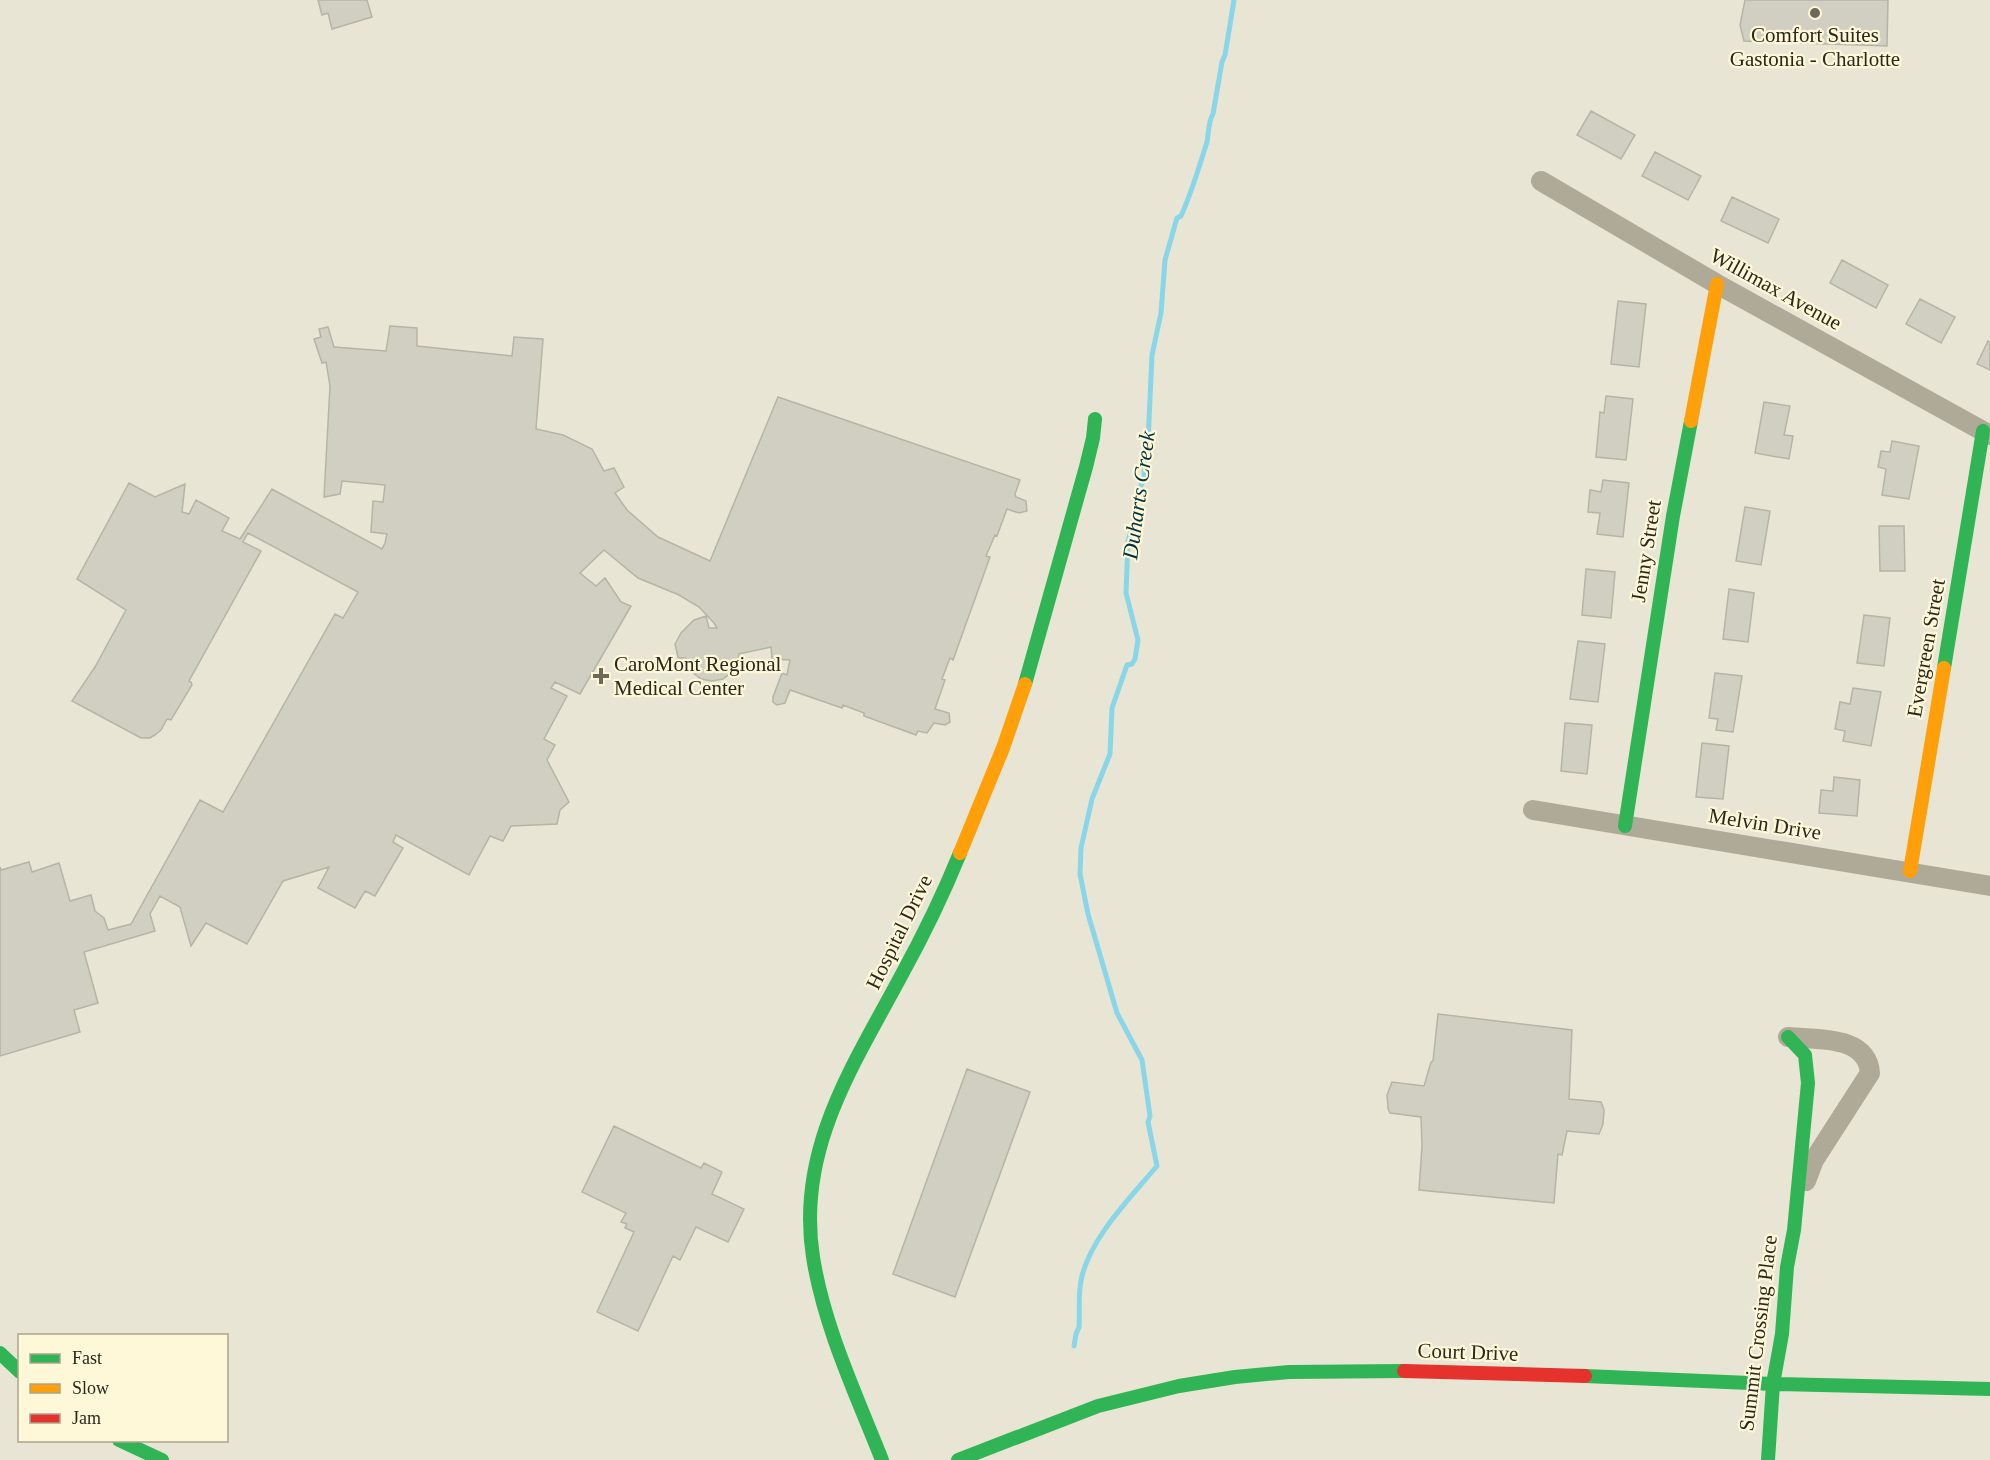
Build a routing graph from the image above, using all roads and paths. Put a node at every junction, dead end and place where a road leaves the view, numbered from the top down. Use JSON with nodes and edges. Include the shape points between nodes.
{"nodes":[{"id":1,"x":1541,"y":181,"type":"dead end"},
{"id":2,"x":1717,"y":284,"type":"junction"},
{"id":3,"x":1095,"y":419,"type":"dead end"},
{"id":4,"x":1987,"y":433,"type":"edge"},
{"id":5,"x":1533,"y":810,"type":"dead end"},
{"id":6,"x":1625,"y":826,"type":"junction"},
{"id":7,"x":1910,"y":871,"type":"junction"},
{"id":8,"x":1990,"y":886,"type":"edge"},
{"id":9,"x":1788,"y":1037,"type":"joint"},
{"id":10,"x":1795,"y":1212,"type":"junction"},
{"id":11,"x":0,"y":1353,"type":"edge"},
{"id":12,"x":18,"y":1370,"type":"edge"},
{"id":13,"x":1773,"y":1384,"type":"junction"},
{"id":14,"x":1990,"y":1389,"type":"edge"},
{"id":15,"x":123,"y":1442,"type":"edge"},
{"id":16,"x":162,"y":1460,"type":"edge"},
{"id":17,"x":882,"y":1460,"type":"edge"},
{"id":18,"x":958,"y":1460,"type":"edge"},
{"id":19,"x":1768,"y":1460,"type":"edge"}],
"edges":[{"from":1,"to":2,"type":"street","name":"Willimax Avenue"},
{"from":2,"to":4,"type":"street","name":"Willimax Avenue"},
{"from":2,"to":6,"type":"street","name":"Jenny Street","via":[[1673,516]]},
{"from":3,"to":17,"type":"street","name":"Hospital Drive","via":[[1086,467],[1003,748],[938,904],[843,1085],[818,1152],[810,1224],[815,1267],[842,1358]]},
{"from":4,"to":7,"type":"street","name":"Evergreen Street"},
{"from":5,"to":6,"type":"street","name":"Melvin Drive"},
{"from":6,"to":7,"type":"street","name":"Melvin Drive"},
{"from":7,"to":8,"type":"street","name":"Melvin Drive"},
{"from":9,"to":10,"type":"street","name":"Summit Crossing Place","via":[[1806,1055],[1808,1083]]},
{"from":9,"to":10,"type":"street","name":"Summit Crossing Place","via":[[1854,1046],[1869,1061],[1870,1072],[1814,1160]]},
{"from":10,"to":13,"type":"street","name":"Summit Crossing Place"},
{"from":11,"to":12,"type":"street"},
{"from":13,"to":14,"type":"street","name":"Court Drive"},
{"from":13,"to":18,"type":"street","name":"Court Drive","via":[[1289,1371],[1179,1386],[1098,1406]]},
{"from":13,"to":19,"type":"street","name":"Summit Crossing Place"},
{"from":15,"to":16,"type":"street"}]}
